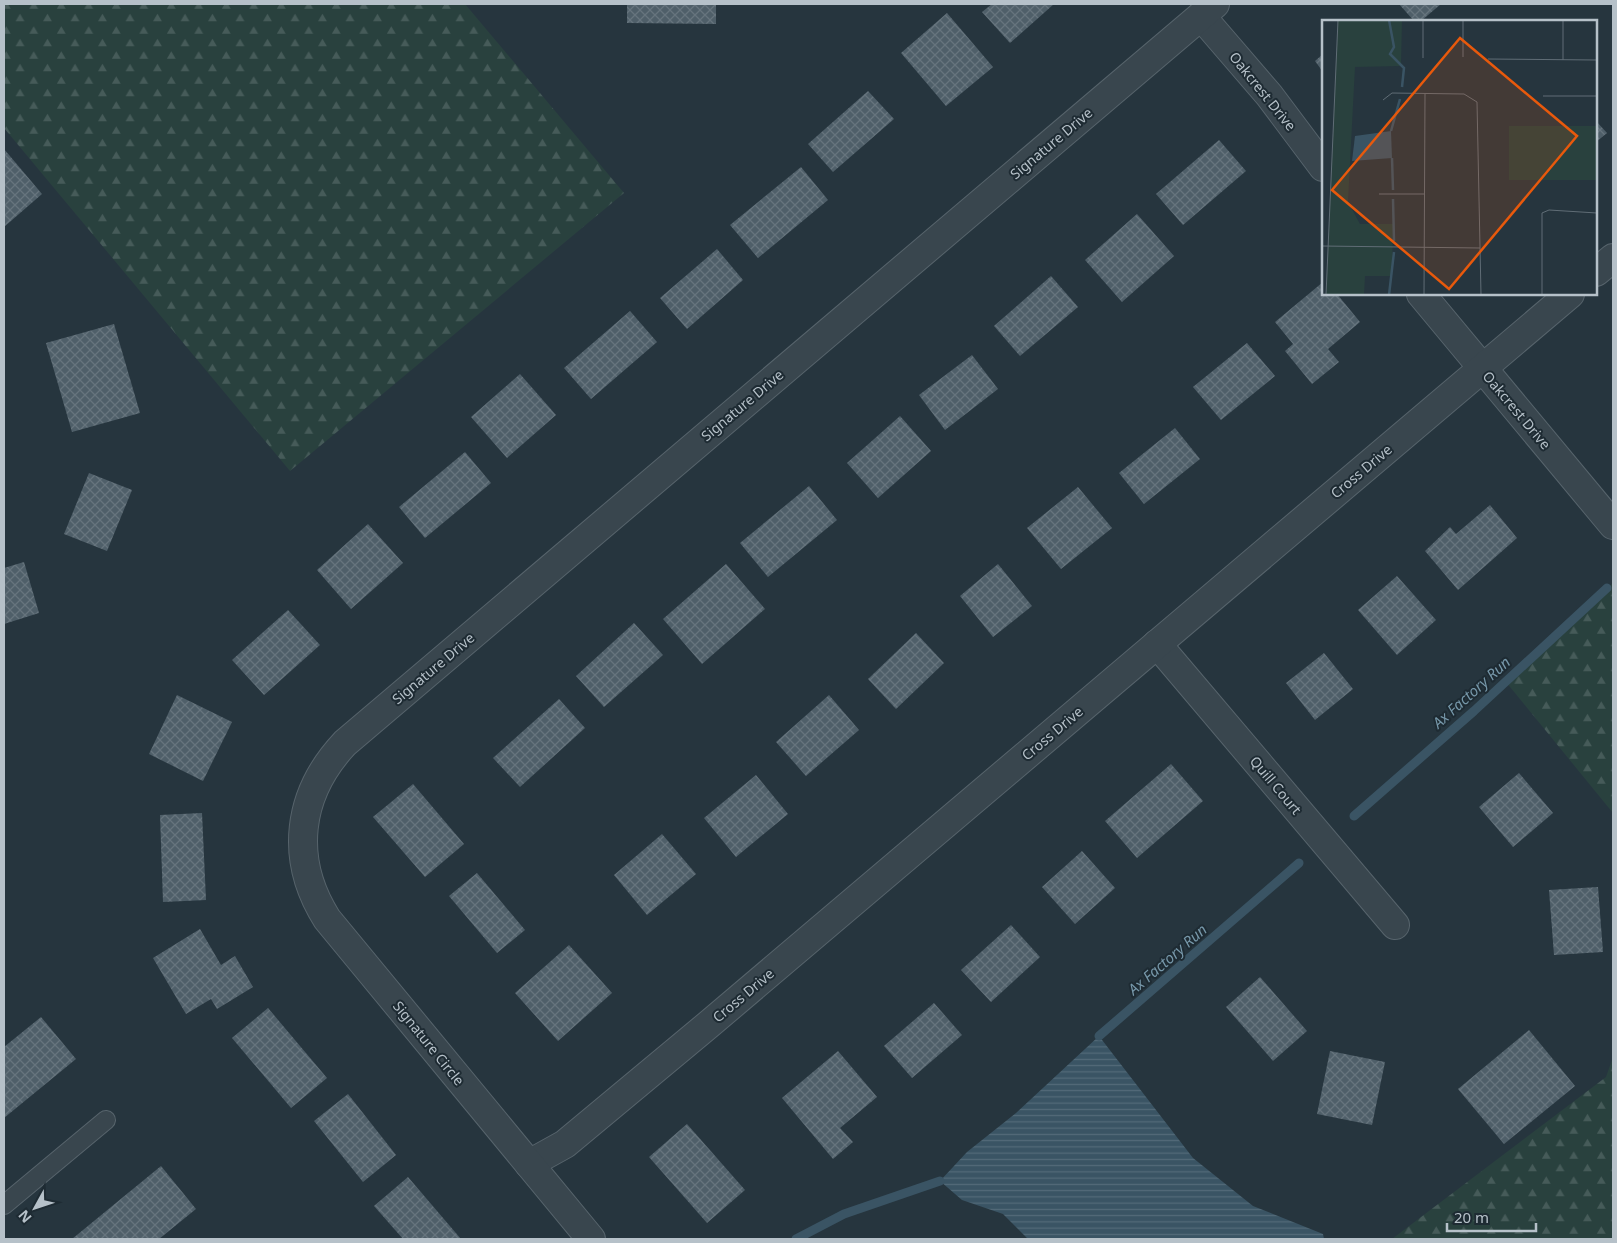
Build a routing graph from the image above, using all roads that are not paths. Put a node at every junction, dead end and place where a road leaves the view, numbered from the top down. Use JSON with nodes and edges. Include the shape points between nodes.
{"nodes":[{"id":1,"x":1208,"y":10,"type":"edge"},
{"id":2,"x":1322,"y":166,"type":"edge"},
{"id":3,"x":1613,"y":258,"type":"edge"},
{"id":4,"x":1597,"y":271,"type":"edge"},
{"id":5,"x":1421,"y":295,"type":"edge"},
{"id":6,"x":1569,"y":295,"type":"edge"},
{"id":7,"x":1482,"y":368,"type":"junction"},
{"id":8,"x":1613,"y":525,"type":"edge"},
{"id":9,"x":1157,"y":644,"type":"junction"},
{"id":10,"x":303,"y":830,"type":"joint"},
{"id":11,"x":1395,"y":925,"type":"dead end"},
{"id":12,"x":106,"y":1120,"type":"dead end"},
{"id":13,"x":529,"y":1164,"type":"junction"},
{"id":14,"x":4,"y":1205,"type":"edge"},
{"id":15,"x":591,"y":1239,"type":"edge"}],
"edges":[{"from":1,"to":2,"type":"street","name":"Oakcrest Drive"},
{"from":1,"to":10,"type":"street","name":"Signature Drive","via":[[345,743],[321,772],[308,801]]},
{"from":3,"to":4,"type":"street"},
{"from":5,"to":7,"type":"street","name":"Oakcrest Drive"},
{"from":6,"to":7,"type":"street","name":"Cross Drive"},
{"from":7,"to":8,"type":"street","name":"Oakcrest Drive"},
{"from":7,"to":9,"type":"street","name":"Cross Drive"},
{"from":9,"to":11,"type":"street","name":"Quill Court"},
{"from":9,"to":13,"type":"street","name":"Cross Drive","via":[[565,1144]]},
{"from":10,"to":13,"type":"street","name":"Signature Circle","via":[[302,849],[308,880],[327,919]]},
{"from":12,"to":14,"type":"lane"},
{"from":13,"to":15,"type":"street","name":"Signature Circle"}]}
